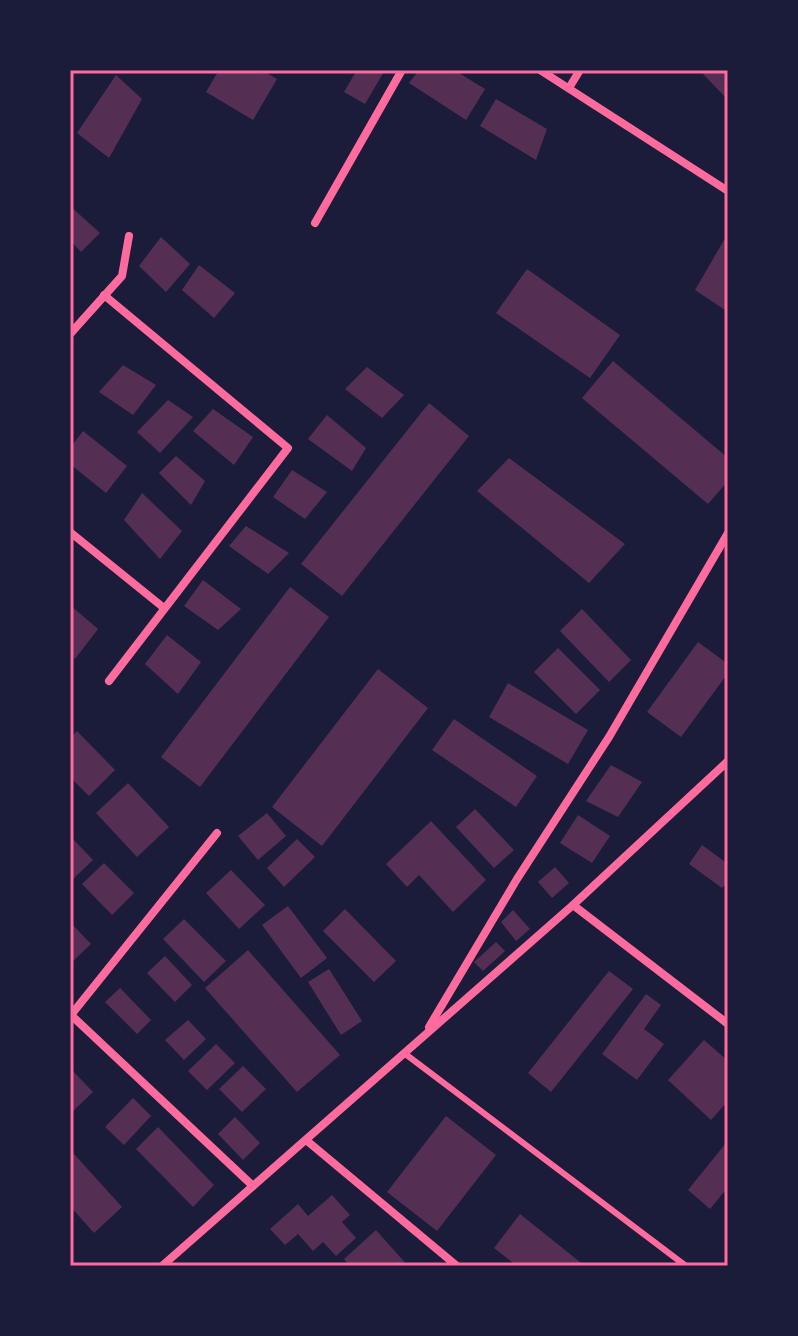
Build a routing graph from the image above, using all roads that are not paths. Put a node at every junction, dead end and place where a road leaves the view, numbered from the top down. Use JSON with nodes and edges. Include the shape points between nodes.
{"nodes":[{"id":1,"x":402,"y":70,"type":"edge"},
{"id":2,"x":540,"y":70,"type":"edge"},
{"id":3,"x":580,"y":70,"type":"edge"},
{"id":4,"x":569,"y":88,"type":"junction"},
{"id":5,"x":728,"y":191,"type":"edge"},
{"id":6,"x":315,"y":223,"type":"dead end"},
{"id":7,"x":129,"y":236,"type":"dead end"},
{"id":8,"x":104,"y":295,"type":"junction"},
{"id":9,"x":70,"y":334,"type":"edge"},
{"id":10,"x":70,"y":532,"type":"edge"},
{"id":11,"x":728,"y":533,"type":"edge"},
{"id":12,"x":164,"y":608,"type":"junction"},
{"id":13,"x":109,"y":681,"type":"dead end"},
{"id":14,"x":728,"y":761,"type":"edge"},
{"id":15,"x":217,"y":833,"type":"dead end"},
{"id":16,"x":573,"y":905,"type":"junction"},
{"id":17,"x":70,"y":1014,"type":"edge"},
{"id":18,"x":728,"y":1024,"type":"edge"},
{"id":19,"x":425,"y":1035,"type":"junction"},
{"id":20,"x":404,"y":1053,"type":"junction"},
{"id":21,"x":306,"y":1140,"type":"junction"},
{"id":22,"x":253,"y":1186,"type":"junction"},
{"id":23,"x":162,"y":1266,"type":"edge"},
{"id":24,"x":457,"y":1266,"type":"edge"},
{"id":25,"x":686,"y":1266,"type":"edge"}],
"edges":[{"from":1,"to":6,"type":"street"},
{"from":2,"to":4,"type":"street"},
{"from":3,"to":4,"type":"street"},
{"from":4,"to":5,"type":"street"},
{"from":7,"to":8,"type":"street","via":[[122,276]]},
{"from":8,"to":9,"type":"street"},
{"from":8,"to":12,"type":"street","via":[[288,448]]},
{"from":10,"to":12,"type":"street"},
{"from":11,"to":19,"type":"street"},
{"from":12,"to":13,"type":"street"},
{"from":14,"to":16,"type":"street"},
{"from":15,"to":17,"type":"street"},
{"from":16,"to":18,"type":"street"},
{"from":16,"to":19,"type":"street"},
{"from":17,"to":22,"type":"street"},
{"from":19,"to":20,"type":"street"},
{"from":20,"to":21,"type":"street"},
{"from":20,"to":25,"type":"lane"},
{"from":21,"to":22,"type":"street"},
{"from":21,"to":24,"type":"street"},
{"from":22,"to":23,"type":"street"}]}
